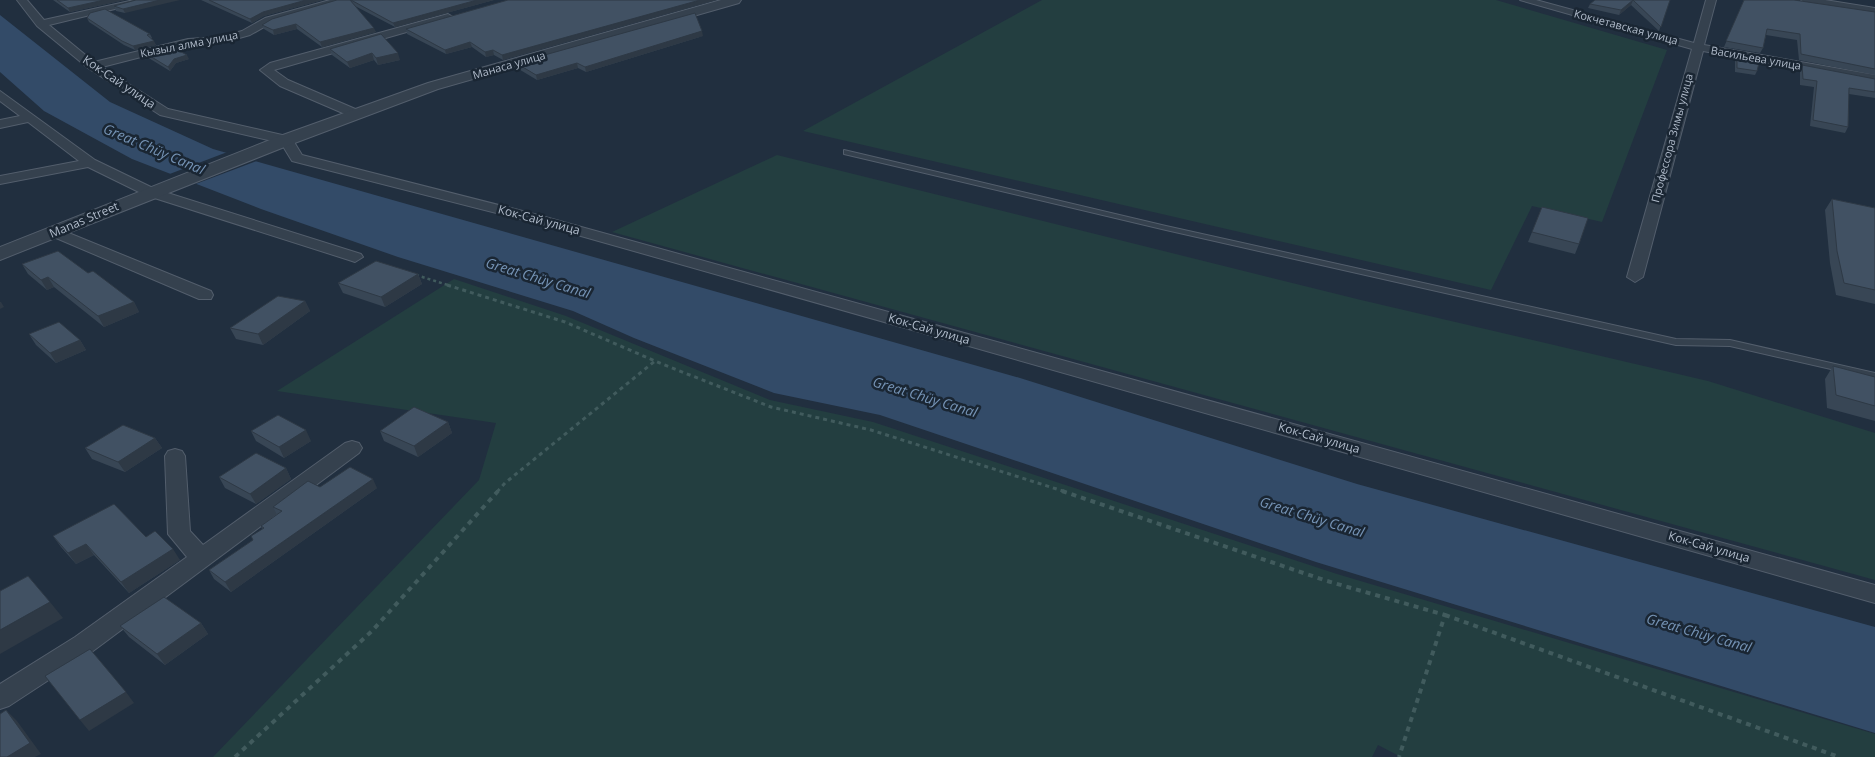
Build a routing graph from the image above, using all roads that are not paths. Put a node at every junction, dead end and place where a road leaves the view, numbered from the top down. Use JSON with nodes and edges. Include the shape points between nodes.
{"nodes":[{"id":1,"x":22,"y":0,"type":"edge"},
{"id":2,"x":147,"y":0,"type":"edge"},
{"id":3,"x":341,"y":0,"type":"edge"},
{"id":4,"x":735,"y":0,"type":"edge"},
{"id":5,"x":1525,"y":0,"type":"edge"},
{"id":6,"x":1711,"y":0,"type":"edge"},
{"id":7,"x":1806,"y":0,"type":"edge"},
{"id":8,"x":1543,"y":2,"type":"edge"},
{"id":9,"x":1875,"y":11,"type":"edge"},
{"id":10,"x":464,"y":13,"type":"edge"},
{"id":11,"x":42,"y":24,"type":"junction"},
{"id":12,"x":1697,"y":47,"type":"junction"},
{"id":13,"x":92,"y":66,"type":"junction"},
{"id":14,"x":1875,"y":80,"type":"edge"},
{"id":15,"x":0,"y":95,"type":"edge"},
{"id":16,"x":356,"y":114,"type":"junction"},
{"id":17,"x":28,"y":118,"type":"junction"},
{"id":18,"x":0,"y":124,"type":"edge"},
{"id":19,"x":286,"y":140,"type":"junction"},
{"id":20,"x":259,"y":150,"type":"joint"},
{"id":21,"x":847,"y":152,"type":"dead end"},
{"id":22,"x":90,"y":163,"type":"junction"},
{"id":23,"x":0,"y":180,"type":"edge"},
{"id":24,"x":159,"y":189,"type":"junction"},
{"id":25,"x":54,"y":232,"type":"junction"},
{"id":26,"x":0,"y":254,"type":"edge"},
{"id":27,"x":355,"y":257,"type":"dead end"},
{"id":28,"x":1635,"y":277,"type":"dead end"},
{"id":29,"x":205,"y":295,"type":"dead end"},
{"id":30,"x":1875,"y":376,"type":"edge"},
{"id":31,"x":352,"y":448,"type":"dead end"},
{"id":32,"x":175,"y":456,"type":"dead end"},
{"id":33,"x":202,"y":558,"type":"junction"},
{"id":34,"x":1875,"y":594,"type":"edge"},
{"id":35,"x":0,"y":698,"type":"edge"}],
"edges":[{"from":1,"to":11,"type":"street","name":"Кок-Сай улица"},
{"from":2,"to":11,"type":"street"},
{"from":3,"to":13,"type":"street","name":"Кызыл алма улица","via":[[270,20],[246,33],[221,40],[188,42]]},
{"from":4,"to":16,"type":"street","name":"Манаса улица","via":[[433,86]]},
{"from":5,"to":8,"type":"street","name":"Кокчетавская улица"},
{"from":6,"to":12,"type":"street","name":"Профессора Зимы улица"},
{"from":7,"to":9,"type":"street"},
{"from":8,"to":12,"type":"street","name":"Кокчетавская улица"},
{"from":10,"to":16,"type":"street","via":[[274,65],[266,70],[284,83]]},
{"from":11,"to":13,"type":"street","name":"Кок-Сай улица"},
{"from":12,"to":14,"type":"street","name":"Васильева улица"},
{"from":12,"to":28,"type":"street","name":"Профессора Зимы улица"},
{"from":13,"to":19,"type":"street","name":"Кок-Сай улица","via":[[164,112]]},
{"from":15,"to":17,"type":"street"},
{"from":16,"to":19,"type":"street","name":"Манаса улица"},
{"from":17,"to":18,"type":"street"},
{"from":17,"to":22,"type":"street"},
{"from":19,"to":20,"type":"street","name":"Манаса улица"},
{"from":19,"to":34,"type":"street","name":"Кок-Сай улица","via":[[297,158],[533,218]]},
{"from":20,"to":24,"type":"street","name":"Manas Street"},
{"from":21,"to":30,"type":"lane","via":[[1166,228],[1676,342],[1730,343]]},
{"from":22,"to":23,"type":"street"},
{"from":22,"to":24,"type":"street"},
{"from":24,"to":25,"type":"street","name":"Manas Street"},
{"from":24,"to":27,"type":"street"},
{"from":25,"to":26,"type":"street","name":"Manas Street"},
{"from":25,"to":29,"type":"street"},
{"from":31,"to":33,"type":"street"},
{"from":32,"to":33,"type":"street","via":[[179,534]]},
{"from":33,"to":35,"type":"street","via":[[84,644]]}]}
